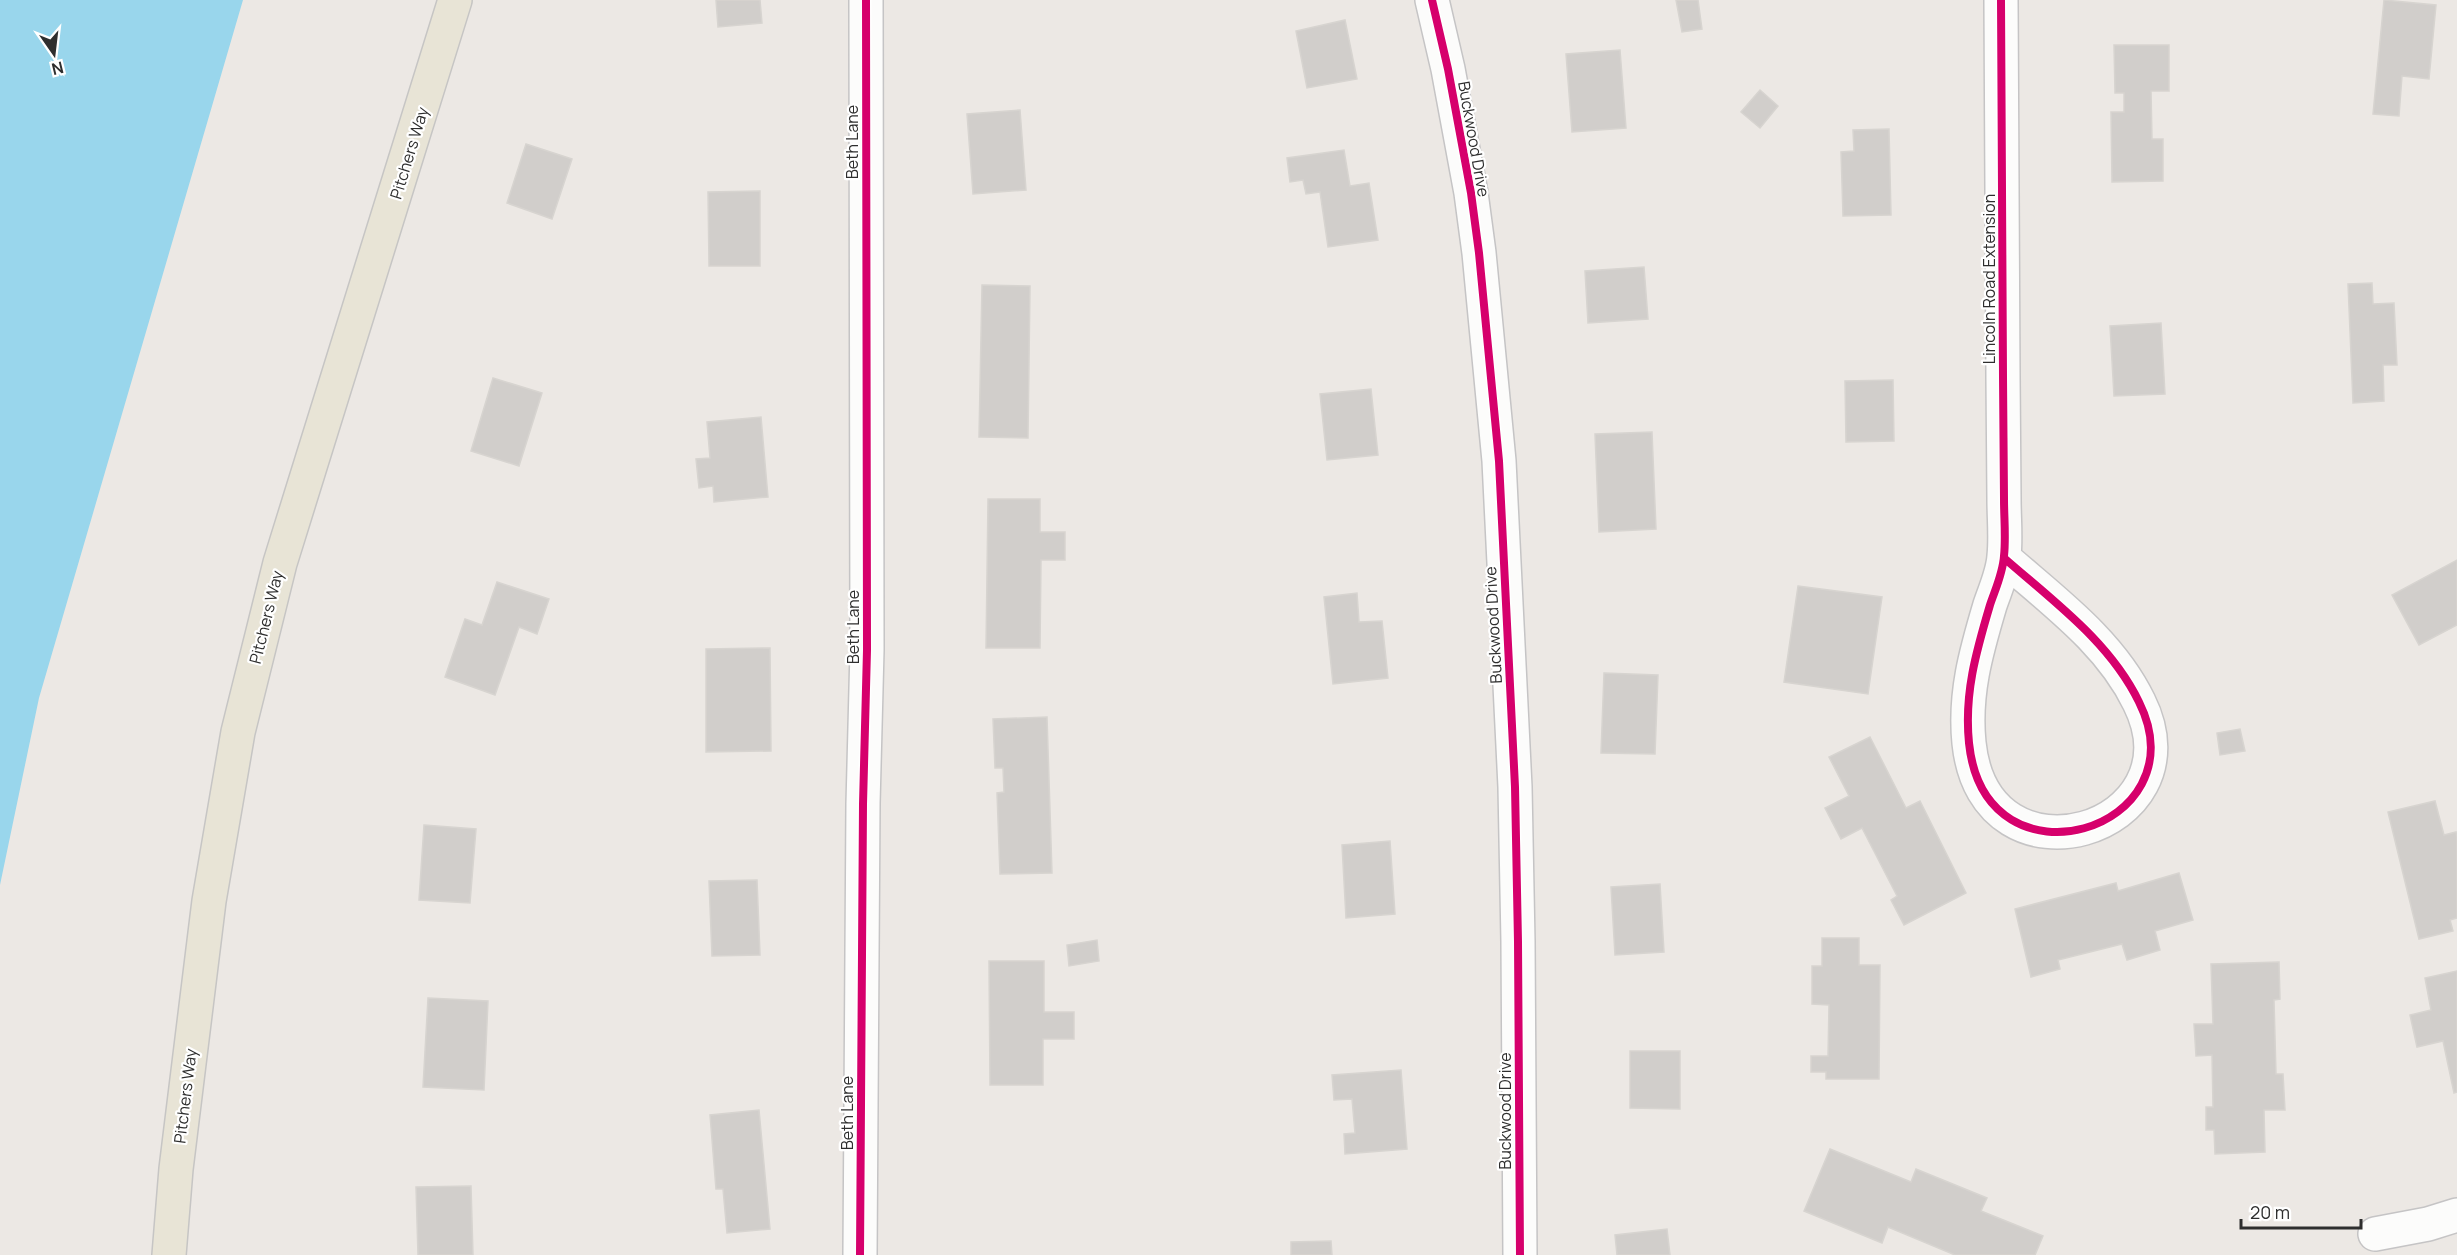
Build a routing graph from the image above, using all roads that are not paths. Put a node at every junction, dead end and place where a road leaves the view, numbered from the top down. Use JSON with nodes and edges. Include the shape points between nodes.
{"nodes":[{"id":1,"x":455,"y":0,"type":"edge"},
{"id":2,"x":866,"y":0,"type":"edge"},
{"id":3,"x":1432,"y":0,"type":"edge"},
{"id":4,"x":2001,"y":0,"type":"edge"},
{"id":5,"x":2004,"y":558,"type":"junction"},
{"id":6,"x":2457,"y":1215,"type":"edge"},
{"id":7,"x":2375,"y":1234,"type":"dead end"},
{"id":8,"x":169,"y":1255,"type":"edge"},
{"id":9,"x":860,"y":1255,"type":"edge"},
{"id":10,"x":1520,"y":1255,"type":"edge"}],
"edges":[{"from":1,"to":8,"type":"main road","name":"Pitchers Way","via":[[280,563],[238,732],[209,901]]},
{"from":2,"to":9,"type":"street","name":"Beth Lane","via":[[867,650]]},
{"from":3,"to":10,"type":"street","name":"Buckwood Drive","via":[[1471,193],[1499,461],[1515,787]]},
{"from":4,"to":5,"type":"street","name":"Lincoln Road Extension"},
{"from":5,"to":5,"type":"street","name":"Lincoln Road Extension","via":[[2099,645],[2128,681],[2147,720],[2151,740],[2143,780],[2122,809],[2091,828],[2054,833],[2019,824],[1991,801],[1975,768],[1968,728],[1970,678]]},
{"from":6,"to":7,"type":"street"}]}
